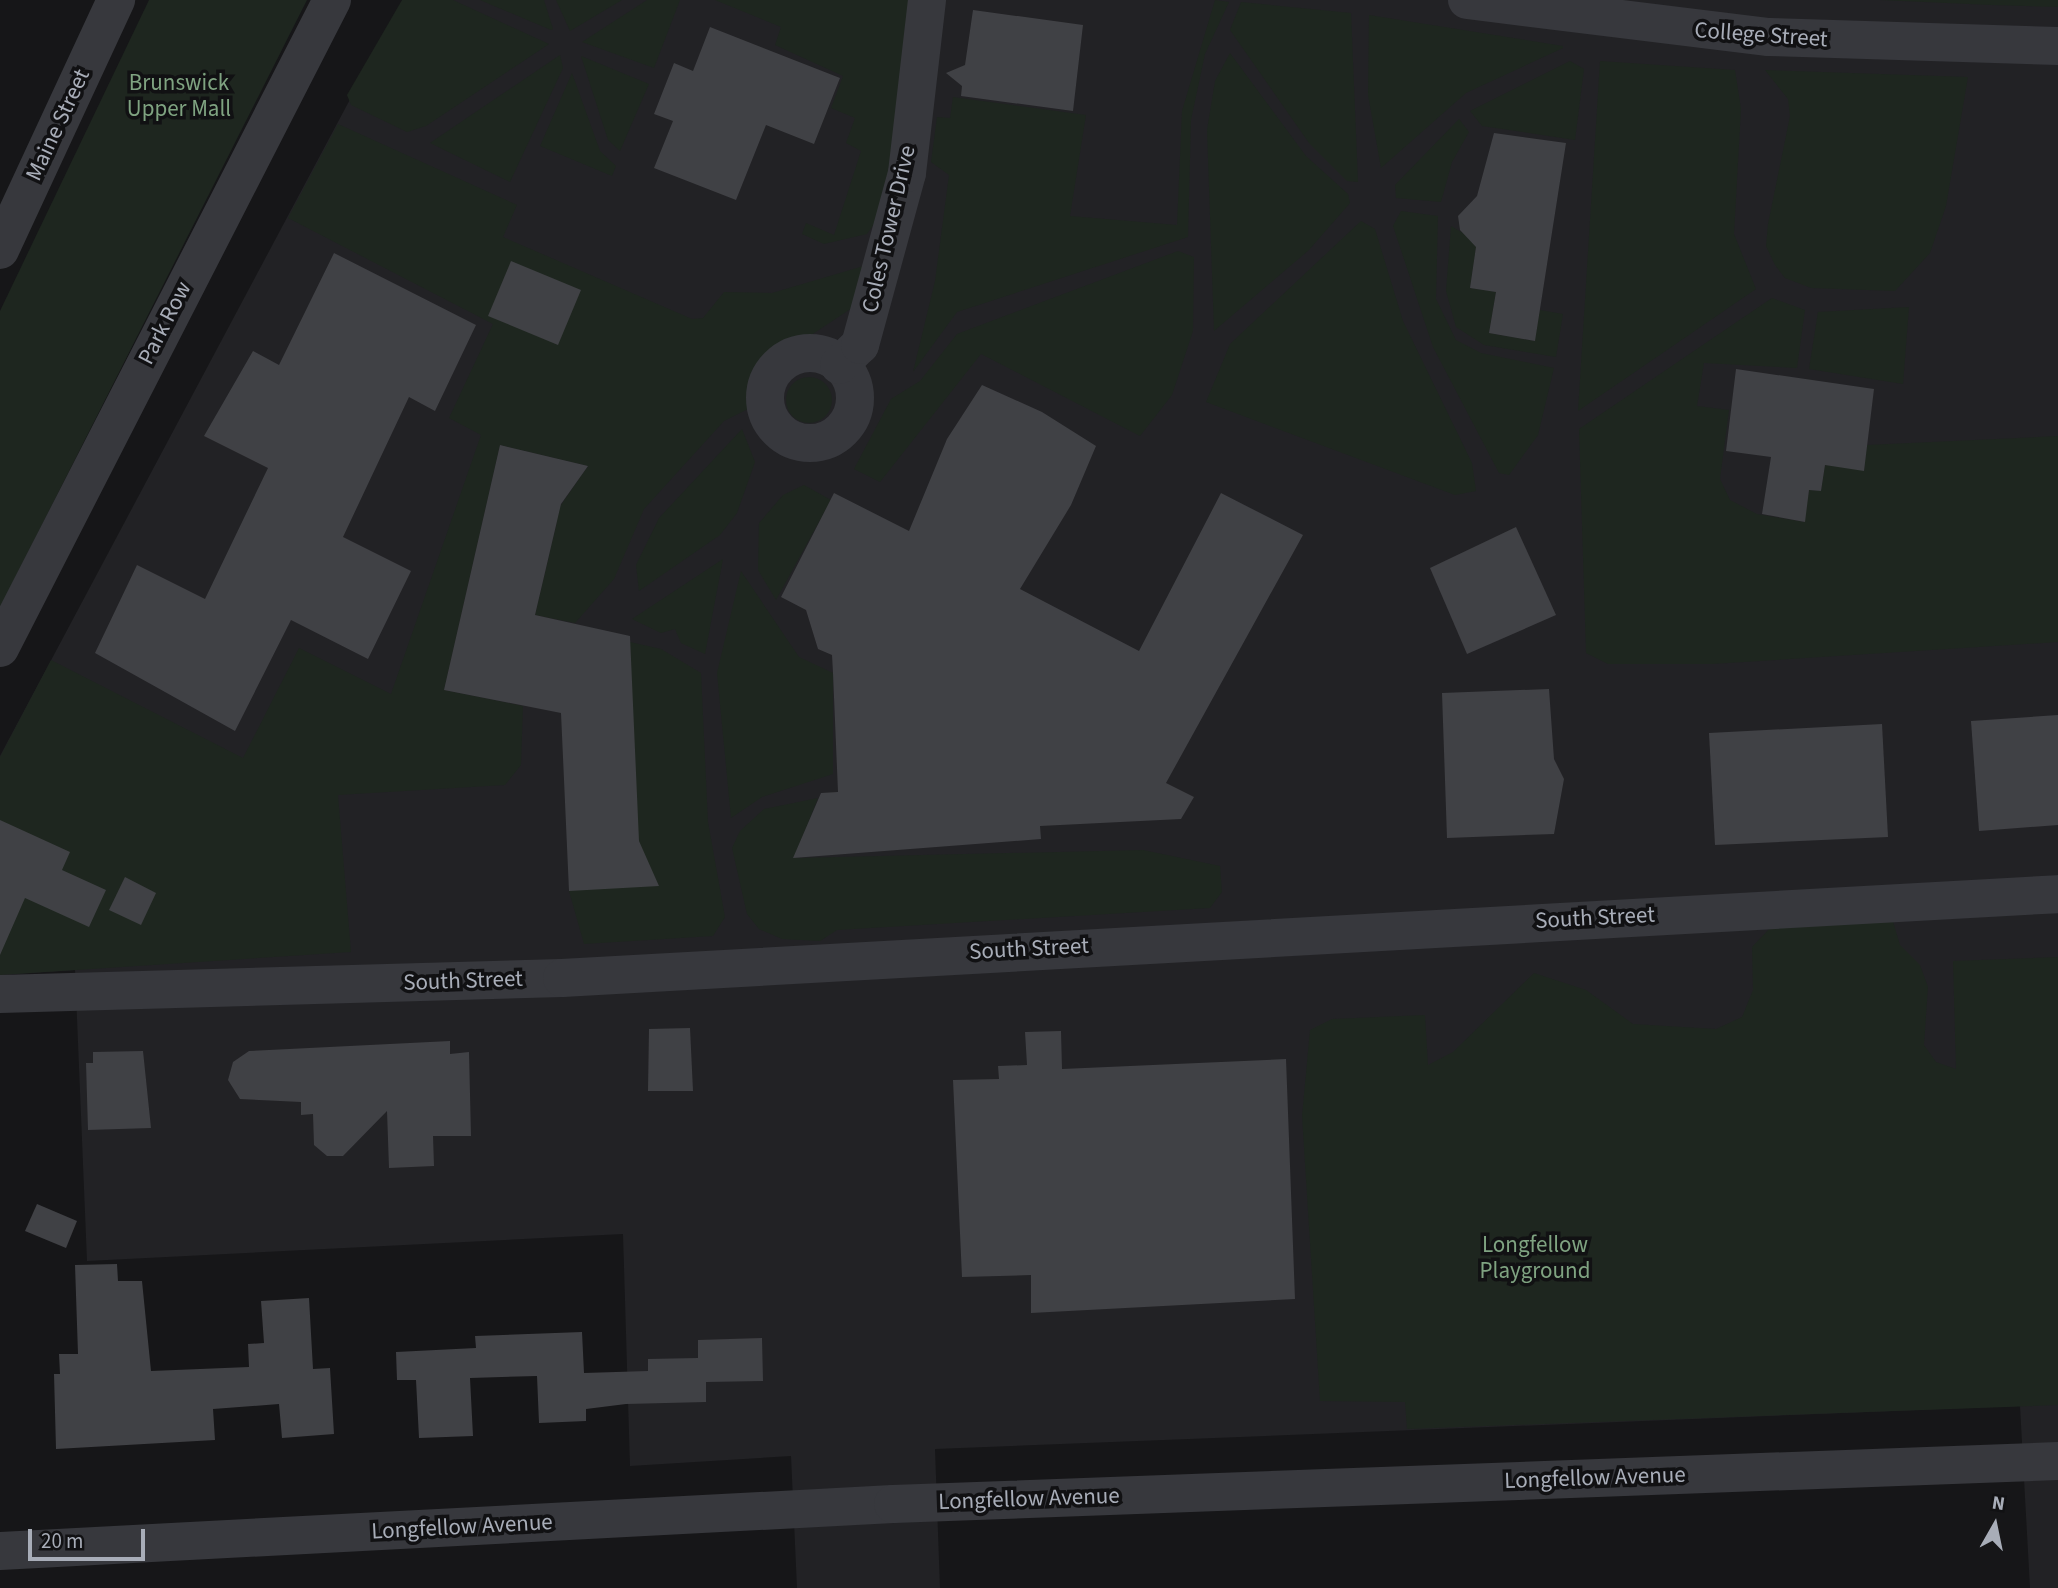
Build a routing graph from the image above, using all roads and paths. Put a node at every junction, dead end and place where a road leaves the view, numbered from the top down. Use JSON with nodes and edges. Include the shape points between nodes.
{"nodes":[{"id":1,"x":116,"y":0,"type":"edge"},
{"id":2,"x":332,"y":0,"type":"edge"},
{"id":3,"x":927,"y":0,"type":"edge"},
{"id":4,"x":1467,"y":0,"type":"edge"},
{"id":5,"x":1680,"y":15,"type":"edge"},
{"id":6,"x":2058,"y":46,"type":"edge"},
{"id":7,"x":0,"y":250,"type":"edge"},
{"id":8,"x":839,"y":365,"type":"dead end"},
{"id":9,"x":0,"y":648,"type":"edge"},
{"id":10,"x":2058,"y":894,"type":"edge"},
{"id":11,"x":0,"y":994,"type":"edge"},
{"id":12,"x":2058,"y":1461,"type":"edge"},
{"id":13,"x":0,"y":1551,"type":"edge"}],
"edges":[{"from":1,"to":7,"type":"street","name":"Maine Street"},
{"from":2,"to":9,"type":"street","name":"Park Row"},
{"from":3,"to":8,"type":"street","name":"Coles Tower Drive","via":[[907,173],[860,345]]},
{"from":4,"to":5,"type":"street","name":"College Street"},
{"from":5,"to":6,"type":"street","name":"College Street"},
{"from":10,"to":11,"type":"street","name":"South Street","via":[[562,978]]},
{"from":12,"to":13,"type":"street","name":"Longfellow Avenue","via":[[893,1504]]}]}
